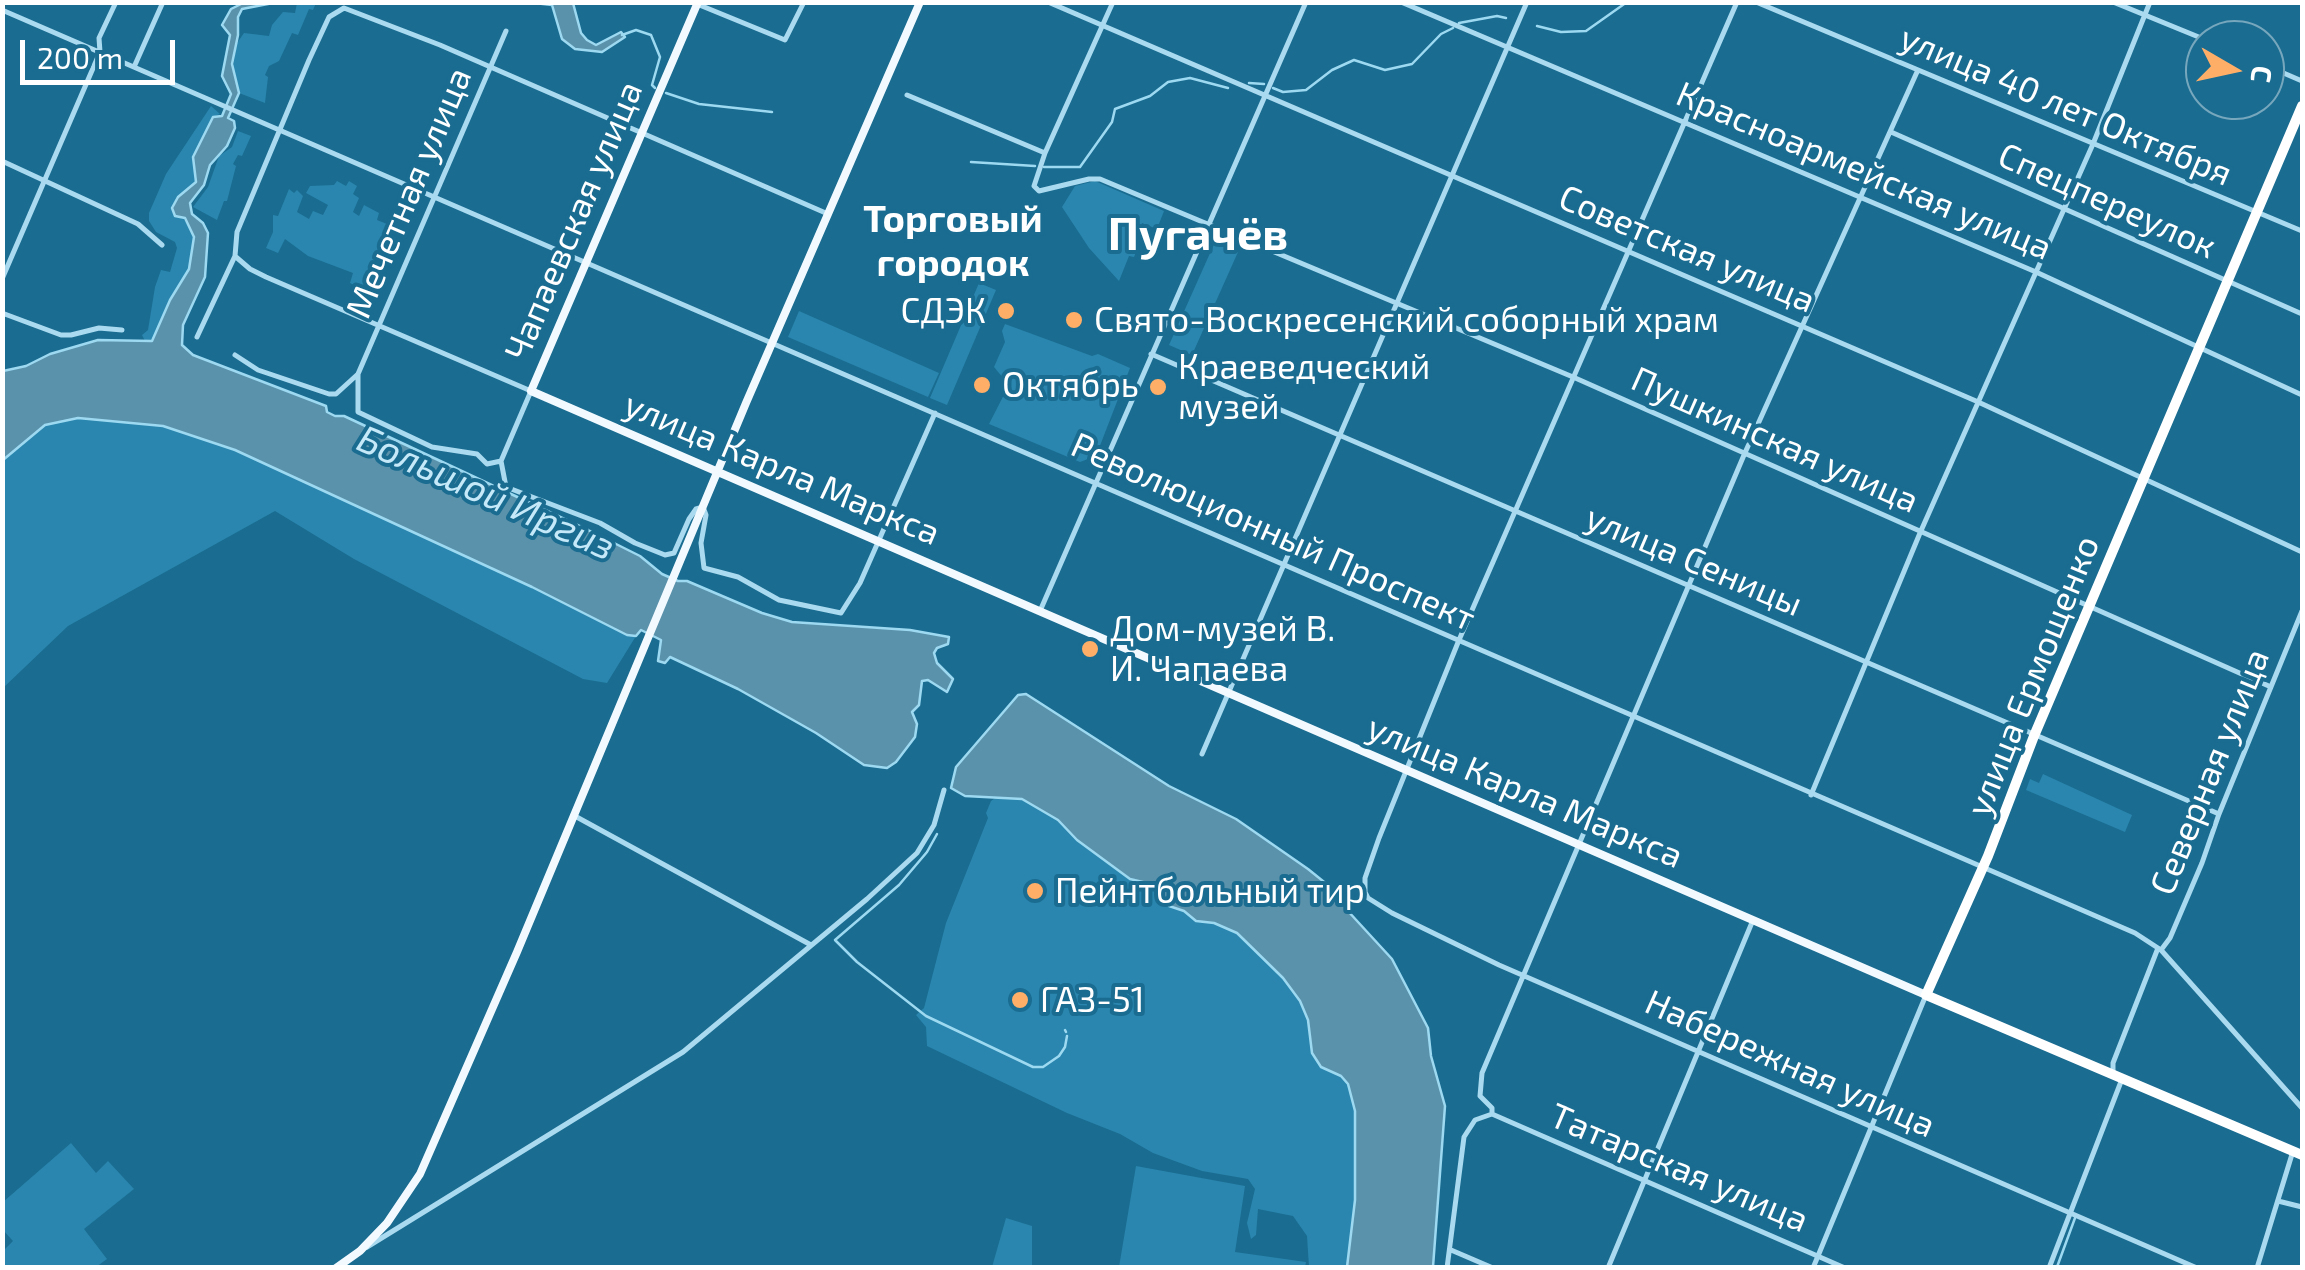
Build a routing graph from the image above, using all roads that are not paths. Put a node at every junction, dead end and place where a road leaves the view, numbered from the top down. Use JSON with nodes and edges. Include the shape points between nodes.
{"nodes":[{"id":1,"x":116,"y":2,"type":"edge"},
{"id":2,"x":162,"y":2,"type":"edge"},
{"id":3,"x":804,"y":2,"type":"edge"},
{"id":4,"x":920,"y":2,"type":"edge"},
{"id":5,"x":1048,"y":2,"type":"edge"},
{"id":6,"x":1112,"y":2,"type":"edge"},
{"id":7,"x":1306,"y":2,"type":"edge"},
{"id":8,"x":1401,"y":2,"type":"edge"},
{"id":9,"x":1527,"y":2,"type":"edge"},
{"id":10,"x":1737,"y":2,"type":"edge"},
{"id":11,"x":1756,"y":2,"type":"edge"},
{"id":12,"x":2113,"y":2,"type":"edge"},
{"id":13,"x":2150,"y":2,"type":"edge"},
{"id":14,"x":696,"y":3,"type":"edge"},
{"id":15,"x":2,"y":10,"type":"edge"},
{"id":16,"x":2145,"y":15,"type":"junction"},
{"id":17,"x":1102,"y":26,"type":"junction"},
{"id":18,"x":506,"y":31,"type":"dead end"},
{"id":19,"x":2185,"y":31,"type":"edge"},
{"id":20,"x":1509,"y":48,"type":"junction"},
{"id":21,"x":100,"y":52,"type":"junction"},
{"id":22,"x":490,"y":66,"type":"junction"},
{"id":23,"x":134,"y":67,"type":"junction"},
{"id":24,"x":1917,"y":72,"type":"junction"},
{"id":25,"x":907,"y":95,"type":"dead end"},
{"id":26,"x":1266,"y":97,"type":"junction"},
{"id":27,"x":2302,"y":106,"type":"edge"},
{"id":28,"x":1685,"y":122,"type":"junction"},
{"id":29,"x":280,"y":130,"type":"junction"},
{"id":30,"x":1891,"y":132,"type":"junction"},
{"id":31,"x":642,"y":133,"type":"junction"},
{"id":32,"x":2093,"y":144,"type":"junction"},
{"id":33,"x":1044,"y":152,"type":"junction"},
{"id":34,"x":2,"y":161,"type":"edge"},
{"id":35,"x":1454,"y":176,"type":"junction"},
{"id":36,"x":46,"y":180,"type":"junction"},
{"id":37,"x":434,"y":196,"type":"junction"},
{"id":38,"x":1861,"y":197,"type":"junction"},
{"id":39,"x":2063,"y":207,"type":"junction"},
{"id":40,"x":2257,"y":212,"type":"junction"},
{"id":41,"x":828,"y":214,"type":"junction"},
{"id":42,"x":1210,"y":226,"type":"junction"},
{"id":43,"x":2302,"y":231,"type":"edge"},
{"id":44,"x":162,"y":246,"type":"dead end"},
{"id":45,"x":1630,"y":251,"type":"junction"},
{"id":46,"x":235,"y":256,"type":"junction"},
{"id":47,"x":586,"y":262,"type":"junction"},
{"id":48,"x":2036,"y":272,"type":"junction"},
{"id":49,"x":2,"y":279,"type":"edge"},
{"id":50,"x":2228,"y":282,"type":"junction"},
{"id":51,"x":1396,"y":304,"type":"junction"},
{"id":52,"x":2,"y":313,"type":"edge"},
{"id":53,"x":2302,"y":314,"type":"edge"},
{"id":54,"x":380,"y":324,"type":"junction"},
{"id":55,"x":1802,"y":326,"type":"junction"},
{"id":56,"x":122,"y":330,"type":"dead end"},
{"id":57,"x":197,"y":337,"type":"dead end"},
{"id":58,"x":773,"y":342,"type":"junction"},
{"id":59,"x":2200,"y":346,"type":"junction"},
{"id":60,"x":1150,"y":354,"type":"junction"},
{"id":61,"x":236,"y":355,"type":"dead end"},
{"id":62,"x":358,"y":374,"type":"junction"},
{"id":63,"x":1573,"y":377,"type":"junction"},
{"id":64,"x":531,"y":390,"type":"junction"},
{"id":65,"x":2302,"y":395,"type":"edge"},
{"id":66,"x":1976,"y":402,"type":"junction"},
{"id":67,"x":935,"y":413,"type":"junction"},
{"id":68,"x":1338,"y":435,"type":"junction"},
{"id":69,"x":1744,"y":454,"type":"junction"},
{"id":70,"x":501,"y":461,"type":"junction"},
{"id":71,"x":717,"y":471,"type":"junction"},
{"id":72,"x":2144,"y":478,"type":"junction"},
{"id":73,"x":1098,"y":482,"type":"junction"},
{"id":74,"x":703,"y":507,"type":"junction"},
{"id":75,"x":1516,"y":512,"type":"junction"},
{"id":76,"x":1920,"y":533,"type":"junction"},
{"id":77,"x":878,"y":540,"type":"junction"},
{"id":78,"x":2302,"y":552,"type":"edge"},
{"id":79,"x":1283,"y":564,"type":"junction"},
{"id":80,"x":1688,"y":585,"type":"junction"},
{"id":81,"x":2090,"y":608,"type":"junction"},
{"id":82,"x":1040,"y":611,"type":"junction"},
{"id":83,"x":2302,"y":611,"type":"edge"},
{"id":84,"x":1459,"y":640,"type":"junction"},
{"id":85,"x":1864,"y":661,"type":"junction"},
{"id":86,"x":2271,"y":687,"type":"junction"},
{"id":87,"x":1228,"y":694,"type":"junction"},
{"id":88,"x":1635,"y":717,"type":"junction"},
{"id":89,"x":2034,"y":736,"type":"junction"},
{"id":90,"x":1202,"y":754,"type":"dead end"},
{"id":91,"x":1407,"y":770,"type":"junction"},
{"id":92,"x":944,"y":790,"type":"dead end"},
{"id":93,"x":1811,"y":794,"type":"junction"},
{"id":94,"x":2219,"y":814,"type":"junction"},
{"id":95,"x":573,"y":815,"type":"junction"},
{"id":96,"x":1578,"y":845,"type":"junction"},
{"id":97,"x":1984,"y":866,"type":"junction"},
{"id":98,"x":1753,"y":920,"type":"junction"},
{"id":99,"x":811,"y":946,"type":"junction"},
{"id":100,"x":2160,"y":949,"type":"junction"},
{"id":101,"x":1524,"y":975,"type":"junction"},
{"id":102,"x":1926,"y":995,"type":"junction"},
{"id":103,"x":1698,"y":1050,"type":"junction"},
{"id":104,"x":2118,"y":1075,"type":"junction"},
{"id":105,"x":2302,"y":1108,"type":"edge"},
{"id":106,"x":1492,"y":1114,"type":"junction"},
{"id":107,"x":1872,"y":1128,"type":"junction"},
{"id":108,"x":2298,"y":1153,"type":"edge"},
{"id":109,"x":1644,"y":1182,"type":"junction"},
{"id":110,"x":2278,"y":1201,"type":"junction"},
{"id":111,"x":2302,"y":1207,"type":"edge"},
{"id":112,"x":2071,"y":1214,"type":"junction"},
{"id":113,"x":1451,"y":1250,"type":"junction"},
{"id":114,"x":360,"y":1251,"type":"junction"},
{"id":115,"x":1818,"y":1256,"type":"junction"},
{"id":116,"x":336,"y":1268,"type":"edge"},
{"id":117,"x":1448,"y":1268,"type":"edge"},
{"id":118,"x":1492,"y":1268,"type":"edge"},
{"id":119,"x":1608,"y":1268,"type":"edge"},
{"id":120,"x":1813,"y":1268,"type":"edge"},
{"id":121,"x":1845,"y":1268,"type":"edge"},
{"id":122,"x":2049,"y":1268,"type":"edge"},
{"id":123,"x":2197,"y":1268,"type":"edge"},
{"id":124,"x":2257,"y":1268,"type":"edge"}],
"edges":[{"from":1,"to":21,"type":"street","via":[[99,38]]},
{"from":2,"to":23,"type":"street"},
{"from":3,"to":14,"type":"street","via":[[785,40]]},
{"from":4,"to":41,"type":"main road"},
{"from":5,"to":17,"type":"street","name":"Советская улица"},
{"from":6,"to":17,"type":"street"},
{"from":7,"to":26,"type":"street"},
{"from":8,"to":20,"type":"street","name":"Красноармейская улица"},
{"from":9,"to":20,"type":"street"},
{"from":10,"to":28,"type":"street"},
{"from":11,"to":24,"type":"street","name":"улица 40 лет Октября"},
{"from":12,"to":16,"type":"street"},
{"from":13,"to":16,"type":"street"},
{"from":14,"to":31,"type":"main road","name":"Чапаевская улица"},
{"from":15,"to":21,"type":"street","name":"Революционный Проспект"},
{"from":16,"to":19,"type":"street"},
{"from":16,"to":32,"type":"street"},
{"from":17,"to":26,"type":"street","name":"Советская улица"},
{"from":17,"to":33,"type":"street"},
{"from":18,"to":22,"type":"street","name":"Мечетная улица"},
{"from":20,"to":28,"type":"street","name":"Красноармейская улица"},
{"from":20,"to":35,"type":"street"},
{"from":21,"to":23,"type":"street","name":"Революционный Проспект"},
{"from":21,"to":36,"type":"street"},
{"from":22,"to":29,"type":"street","via":[[340,8],[329,17]]},
{"from":22,"to":31,"type":"street"},
{"from":22,"to":37,"type":"street","name":"Мечетная улица"},
{"from":23,"to":29,"type":"street","name":"Революционный Проспект"},
{"from":24,"to":30,"type":"street"},
{"from":24,"to":32,"type":"street","name":"улица 40 лет Октября"},
{"from":25,"to":33,"type":"street"},
{"from":26,"to":35,"type":"street","name":"Советская улица"},
{"from":26,"to":42,"type":"street"},
{"from":27,"to":40,"type":"highway","name":"улица Ермощенко"},
{"from":28,"to":38,"type":"street","name":"Красноармейская улица"},
{"from":28,"to":45,"type":"street"},
{"from":29,"to":37,"type":"street","name":"Революционный Проспект"},
{"from":29,"to":46,"type":"street","via":[[238,232]]},
{"from":30,"to":38,"type":"street"},
{"from":30,"to":39,"type":"street","name":"Спецпереулок"},
{"from":31,"to":41,"type":"street"},
{"from":31,"to":47,"type":"main road","name":"Чапаевская улица"},
{"from":32,"to":39,"type":"street"},
{"from":32,"to":40,"type":"street","name":"улица 40 лет Октября"},
{"from":33,"to":42,"type":"street","name":"Пушкинская улица","via":[[1034,186],[1039,191],[1100,180]]},
{"from":34,"to":36,"type":"street"},
{"from":35,"to":45,"type":"street","name":"Советская улица"},
{"from":35,"to":51,"type":"street"},
{"from":36,"to":44,"type":"street","via":[[138,224]]},
{"from":36,"to":49,"type":"street"},
{"from":37,"to":47,"type":"street","name":"Революционный Проспект"},
{"from":37,"to":54,"type":"street","name":"Мечетная улица"},
{"from":38,"to":48,"type":"street","name":"Красноармейская улица"},
{"from":38,"to":55,"type":"street"},
{"from":39,"to":48,"type":"street"},
{"from":39,"to":50,"type":"street","name":"Спецпереулок"},
{"from":40,"to":43,"type":"street","name":"улица 40 лет Октября"},
{"from":40,"to":50,"type":"highway","name":"улица Ермощенко"},
{"from":41,"to":58,"type":"main road"},
{"from":42,"to":51,"type":"street","name":"Пушкинская улица"},
{"from":42,"to":60,"type":"street"},
{"from":45,"to":55,"type":"street","name":"Советская улица"},
{"from":45,"to":63,"type":"street"},
{"from":46,"to":54,"type":"street","name":"улица Карла Маркса","via":[[266,277]]},
{"from":46,"to":57,"type":"street"},
{"from":47,"to":58,"type":"street","name":"Революционный Проспект"},
{"from":47,"to":64,"type":"main road","name":"Чапаевская улица"},
{"from":48,"to":59,"type":"street","name":"Красноармейская улица"},
{"from":48,"to":66,"type":"street"},
{"from":50,"to":53,"type":"street","name":"Спецпереулок"},
{"from":50,"to":59,"type":"highway","name":"улица Ермощенко"},
{"from":51,"to":63,"type":"street","name":"Пушкинская улица"},
{"from":51,"to":68,"type":"street"},
{"from":52,"to":56,"type":"street","via":[[71,336]]},
{"from":54,"to":62,"type":"street","name":"Мечетная улица"},
{"from":54,"to":64,"type":"street","name":"улица Карла Маркса"},
{"from":55,"to":66,"type":"street","name":"Советская улица"},
{"from":55,"to":69,"type":"street"},
{"from":58,"to":67,"type":"street","name":"Революционный Проспект"},
{"from":58,"to":71,"type":"main road"},
{"from":59,"to":65,"type":"street","name":"Красноармейская улица"},
{"from":59,"to":72,"type":"highway","name":"улица Ермощенко"},
{"from":60,"to":68,"type":"street","name":"улица Сеницы"},
{"from":60,"to":73,"type":"street"},
{"from":61,"to":62,"type":"street","via":[[258,370],[328,394]]},
{"from":62,"to":70,"type":"street","via":[[358,412],[432,446],[476,454],[487,464]]},
{"from":63,"to":69,"type":"street","name":"Пушкинская улица"},
{"from":63,"to":75,"type":"street"},
{"from":64,"to":70,"type":"street","name":"Чапаевская улица"},
{"from":64,"to":71,"type":"main road","name":"улица Карла Маркса"},
{"from":66,"to":72,"type":"street","name":"Советская улица"},
{"from":66,"to":76,"type":"street"},
{"from":67,"to":73,"type":"street","name":"Революционный Проспект"},
{"from":67,"to":77,"type":"street"},
{"from":68,"to":75,"type":"street","name":"улица Сеницы"},
{"from":68,"to":79,"type":"street"},
{"from":69,"to":76,"type":"street","name":"Пушкинская улица"},
{"from":69,"to":80,"type":"street"},
{"from":70,"to":74,"type":"street","via":[[506,486],[665,555],[674,553],[689,519]]},
{"from":71,"to":74,"type":"main road"},
{"from":71,"to":77,"type":"main road","name":"улица Карла Маркса"},
{"from":72,"to":78,"type":"street","name":"Советская улица"},
{"from":72,"to":81,"type":"highway","name":"улица Ермощенко"},
{"from":73,"to":79,"type":"street","name":"Революционный Проспект"},
{"from":73,"to":82,"type":"street"},
{"from":74,"to":77,"type":"street","via":[[702,562],[709,570],[779,600],[841,613]]},
{"from":74,"to":95,"type":"main road"},
{"from":75,"to":80,"type":"street","name":"улица Сеницы"},
{"from":75,"to":84,"type":"street"},
{"from":76,"to":81,"type":"street","name":"Пушкинская улица"},
{"from":76,"to":85,"type":"street"},
{"from":77,"to":82,"type":"main road","name":"улица Карла Маркса"},
{"from":79,"to":84,"type":"street","name":"Революционный Проспект"},
{"from":79,"to":87,"type":"street"},
{"from":80,"to":85,"type":"street","name":"улица Сеницы"},
{"from":80,"to":88,"type":"street"},
{"from":81,"to":86,"type":"street","name":"Пушкинская улица"},
{"from":81,"to":89,"type":"highway","name":"улица Ермощенко"},
{"from":82,"to":87,"type":"main road","name":"улица Карла Маркса"},
{"from":83,"to":86,"type":"street","name":"Северная улица"},
{"from":84,"to":88,"type":"street","name":"Революционный Проспект"},
{"from":84,"to":91,"type":"street"},
{"from":85,"to":89,"type":"street","name":"улица Сеницы"},
{"from":85,"to":93,"type":"street"},
{"from":86,"to":94,"type":"street","name":"Северная улица"},
{"from":87,"to":90,"type":"street"},
{"from":87,"to":91,"type":"main road","name":"улица Карла Маркса"},
{"from":88,"to":93,"type":"street","name":"Революционный Проспект"},
{"from":88,"to":96,"type":"street"},
{"from":89,"to":94,"type":"street","name":"улица Сеницы"},
{"from":89,"to":97,"type":"highway","name":"улица Ермощенко"},
{"from":91,"to":96,"type":"main road","name":"улица Карла Маркса"},
{"from":91,"to":101,"type":"street","name":"Набережная улица","via":[[1369,866],[1368,898]]},
{"from":92,"to":99,"type":"street","via":[[917,854]]},
{"from":93,"to":97,"type":"street","name":"Революционный Проспект"},
{"from":94,"to":100,"type":"street","name":"Северная улица"},
{"from":95,"to":99,"type":"street"},
{"from":95,"to":114,"type":"main road","via":[[420,1174]]},
{"from":96,"to":98,"type":"main road","name":"улица Карла Маркса"},
{"from":96,"to":101,"type":"street"},
{"from":97,"to":100,"type":"street","name":"Революционный Проспект"},
{"from":97,"to":102,"type":"highway","name":"улица Ермощенко"},
{"from":98,"to":102,"type":"main road","name":"улица Карла Маркса"},
{"from":98,"to":103,"type":"street"},
{"from":99,"to":114,"type":"street","via":[[683,1052]]},
{"from":100,"to":104,"type":"street","name":"Северная улица","via":[[2113,1063]]},
{"from":100,"to":105,"type":"street","name":"Революционный Проспект"},
{"from":101,"to":103,"type":"street","name":"Набережная улица"},
{"from":101,"to":106,"type":"street","via":[[1482,1074],[1480,1096]]},
{"from":102,"to":104,"type":"highway","name":"улица Карла Маркса"},
{"from":102,"to":107,"type":"street","name":"улица Ермощенко"},
{"from":103,"to":107,"type":"street","name":"Набережная улица"},
{"from":103,"to":109,"type":"street"},
{"from":104,"to":108,"type":"highway","name":"улица Карла Маркса"},
{"from":104,"to":112,"type":"street","name":"Северная улица"},
{"from":106,"to":109,"type":"street","name":"Татарская улица"},
{"from":106,"to":113,"type":"street","via":[[1475,1120],[1464,1137]]},
{"from":107,"to":112,"type":"street","name":"Набережная улица"},
{"from":107,"to":115,"type":"street","name":"улица Ермощенко"},
{"from":108,"to":110,"type":"street"},
{"from":109,"to":115,"type":"street","name":"Татарская улица"},
{"from":109,"to":119,"type":"street"},
{"from":110,"to":111,"type":"street"},
{"from":110,"to":124,"type":"street"},
{"from":112,"to":122,"type":"street","name":"Северная улица"},
{"from":112,"to":123,"type":"street","name":"Набережная улица"},
{"from":113,"to":117,"type":"street"},
{"from":113,"to":118,"type":"street"},
{"from":114,"to":116,"type":"main road"},
{"from":115,"to":120,"type":"street","name":"улица Ермощенко"},
{"from":115,"to":121,"type":"street","name":"Татарская улица"}]}
